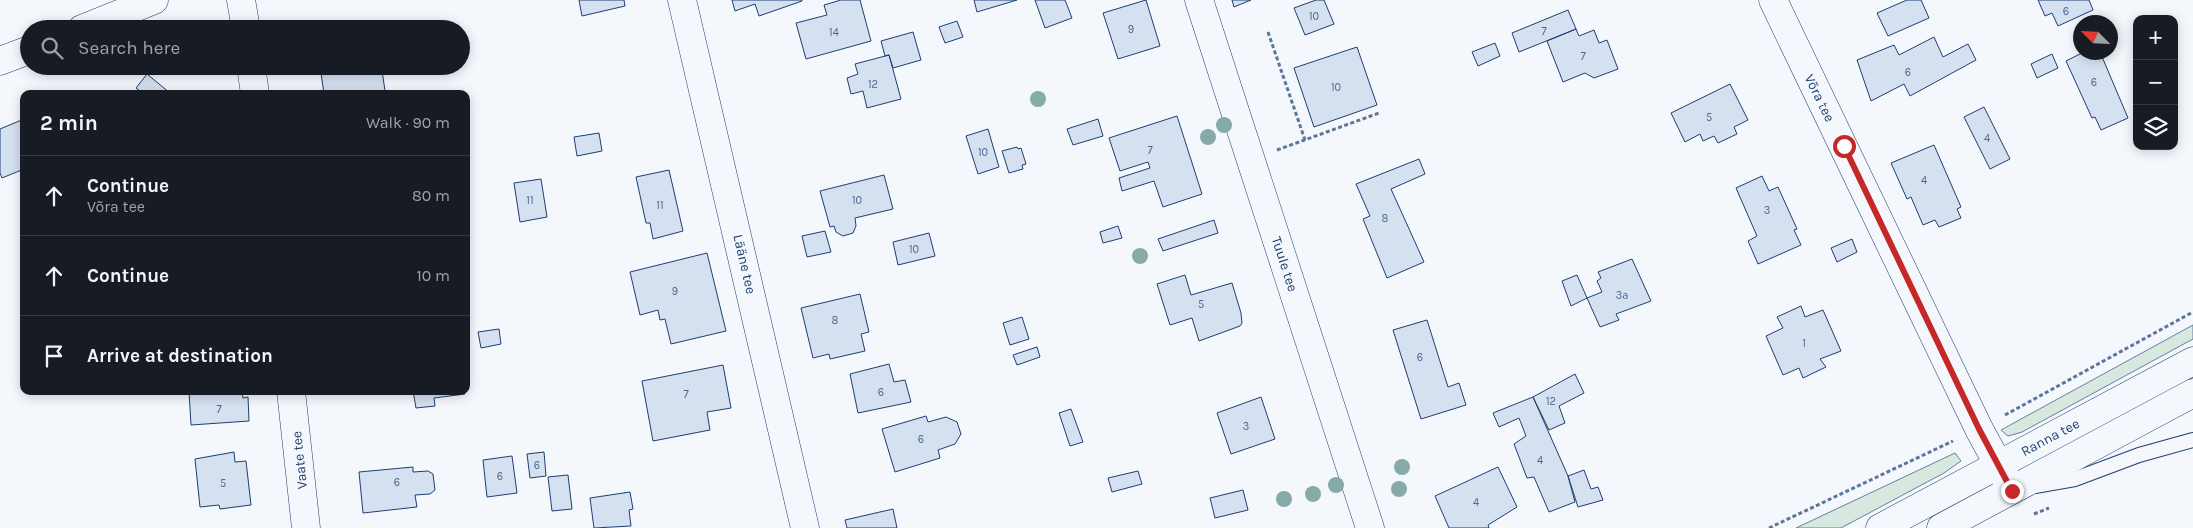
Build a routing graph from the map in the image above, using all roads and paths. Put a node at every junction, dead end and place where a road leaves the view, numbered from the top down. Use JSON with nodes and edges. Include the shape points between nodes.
{"nodes":[{"id":1,"x":154,"y":0,"type":"edge"},
{"id":2,"x":241,"y":0,"type":"edge"},
{"id":3,"x":682,"y":0,"type":"edge"},
{"id":4,"x":1199,"y":0,"type":"edge"},
{"id":5,"x":1773,"y":0,"type":"edge"},
{"id":6,"x":104,"y":20,"type":"edge"},
{"id":7,"x":244,"y":20,"type":"edge"},
{"id":8,"x":1268,"y":32,"type":"dead end"},
{"id":9,"x":20,"y":53,"type":"edge"},
{"id":10,"x":0,"y":61,"type":"edge"},
{"id":11,"x":252,"y":75,"type":"edge"},
{"id":12,"x":254,"y":90,"type":"edge"},
{"id":13,"x":1379,"y":113,"type":"dead end"},
{"id":14,"x":1305,"y":140,"type":"junction"},
{"id":15,"x":1251,"y":159,"type":"junction"},
{"id":16,"x":2193,"y":361,"type":"edge"},
{"id":17,"x":2193,"y":393,"type":"edge"},
{"id":18,"x":291,"y":395,"type":"edge"},
{"id":19,"x":2193,"y":440,"type":"edge"},
{"id":20,"x":1998,"y":465,"type":"junction"},
{"id":21,"x":2012,"y":491,"type":"junction"},
{"id":22,"x":306,"y":528,"type":"edge"},
{"id":23,"x":805,"y":528,"type":"edge"},
{"id":24,"x":1370,"y":528,"type":"edge"},
{"id":25,"x":1880,"y":528,"type":"edge"},
{"id":26,"x":1941,"y":528,"type":"edge"}],
"edges":[{"from":1,"to":6,"type":"street"},
{"from":2,"to":7,"type":"street"},
{"from":3,"to":23,"type":"street","name":"Lääne tee"},
{"from":4,"to":15,"type":"street","name":"Tuule tee"},
{"from":5,"to":20,"type":"street","name":"Võra tee"},
{"from":8,"to":14,"type":"path"},
{"from":9,"to":10,"type":"street"},
{"from":11,"to":12,"type":"street"},
{"from":13,"to":14,"type":"path"},
{"from":14,"to":15,"type":"path"},
{"from":15,"to":24,"type":"street","name":"Tuule tee"},
{"from":16,"to":20,"type":"street","name":"Ranna tee"},
{"from":17,"to":21,"type":"street"},
{"from":18,"to":22,"type":"street","name":"Vaate tee"},
{"from":19,"to":21,"type":"lane","via":[[2139,455],[2075,479]]},
{"from":20,"to":21,"type":"street","name":"Võra tee"},
{"from":20,"to":25,"type":"street","name":"Ranna tee"},
{"from":21,"to":26,"type":"street"}]}
